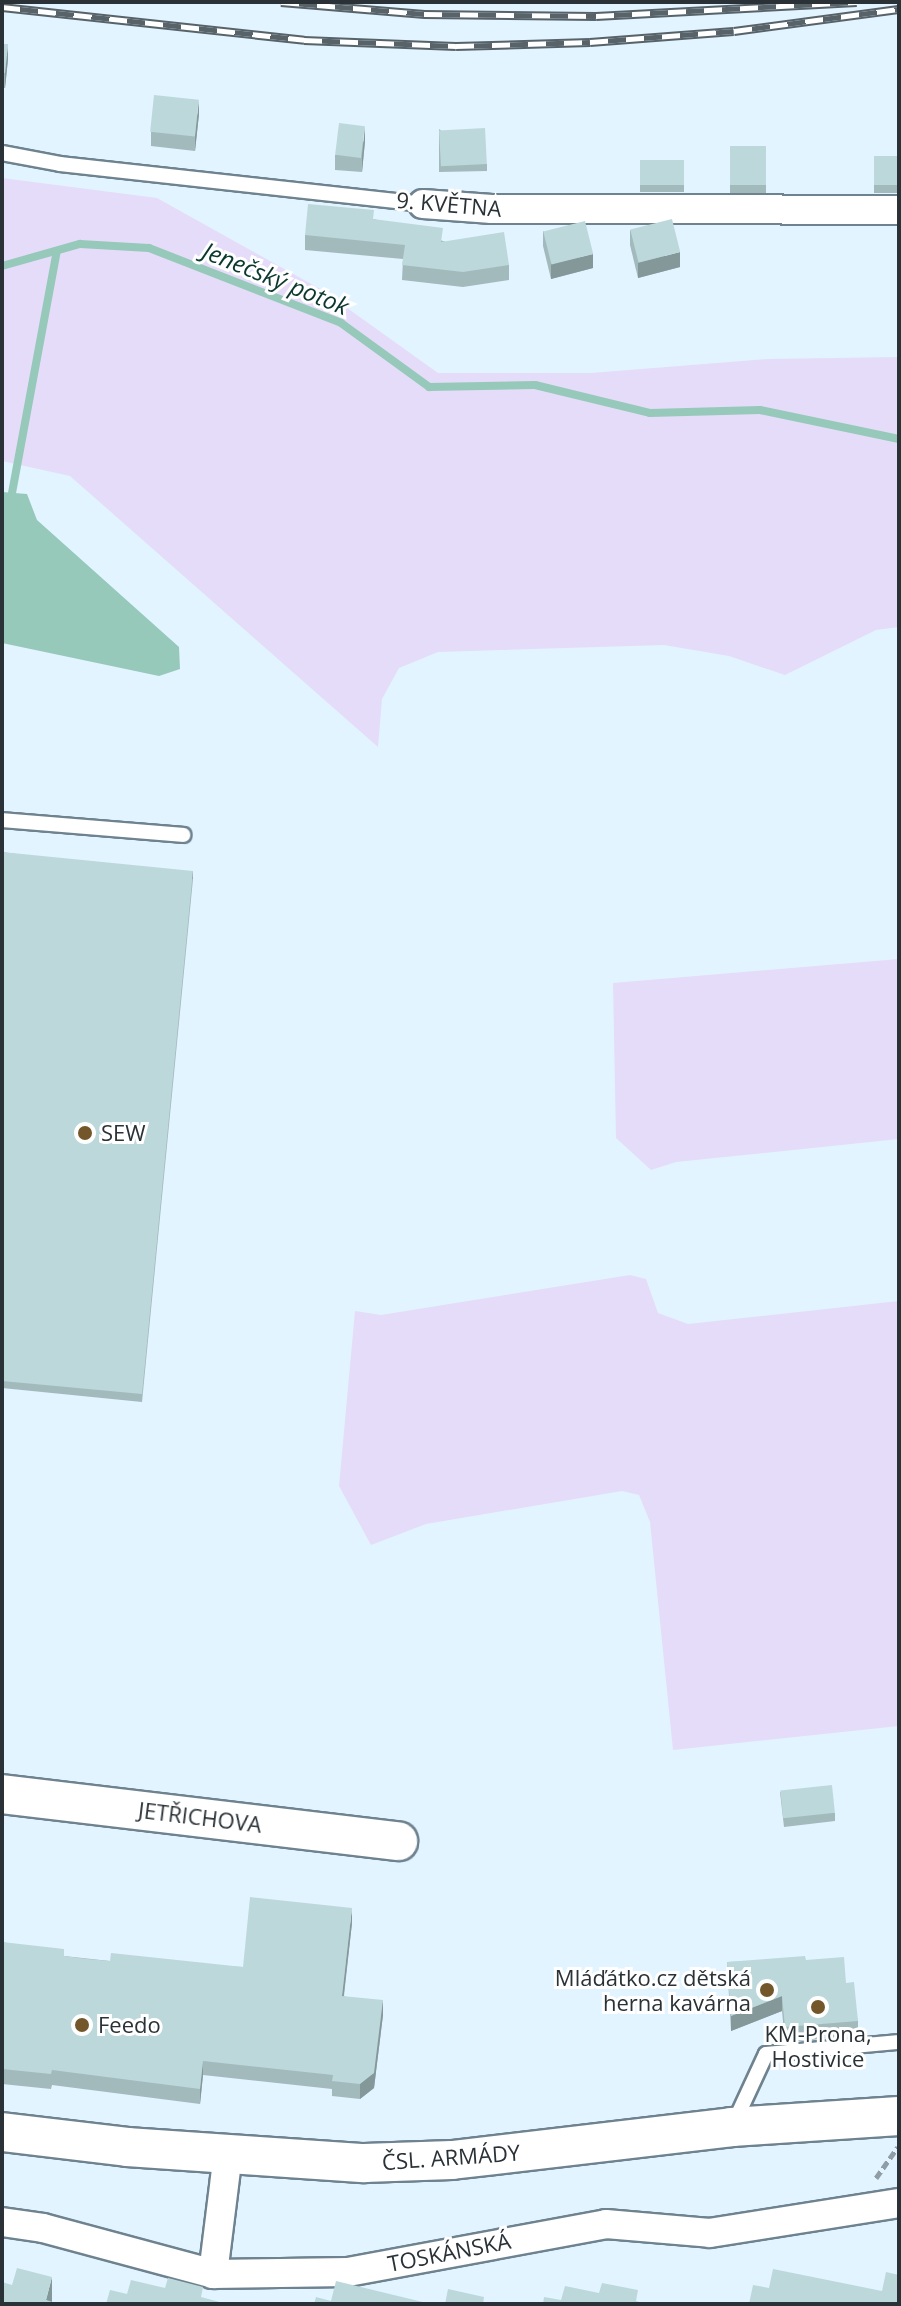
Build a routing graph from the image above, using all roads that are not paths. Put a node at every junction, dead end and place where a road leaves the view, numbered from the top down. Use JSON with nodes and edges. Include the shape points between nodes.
{"nodes":[{"id":1,"x":2,"y":153,"type":"edge"},
{"id":2,"x":423,"y":204,"type":"joint"},
{"id":3,"x":899,"y":210,"type":"edge"},
{"id":4,"x":2,"y":820,"type":"edge"},
{"id":5,"x":183,"y":835,"type":"dead end"},
{"id":6,"x":2,"y":1794,"type":"edge"},
{"id":7,"x":398,"y":1841,"type":"dead end"},
{"id":8,"x":899,"y":2042,"type":"edge"},
{"id":9,"x":899,"y":2116,"type":"edge"},
{"id":10,"x":732,"y":2127,"type":"junction"},
{"id":11,"x":2,"y":2132,"type":"edge"},
{"id":12,"x":228,"y":2153,"type":"junction"},
{"id":13,"x":899,"y":2203,"type":"edge"},
{"id":14,"x":2,"y":2222,"type":"edge"},
{"id":15,"x":213,"y":2274,"type":"junction"}],
"edges":[{"from":1,"to":2,"type":"lane","name":"9. KVĚTNA"},
{"from":2,"to":3,"type":"street","name":"9. KVĚTNA","via":[[492,209]]},
{"from":4,"to":5,"type":"lane"},
{"from":6,"to":7,"type":"main road","name":"JETŘICHOVA"},
{"from":8,"to":10,"type":"lane","via":[[766,2054]]},
{"from":9,"to":10,"type":"main road","name":"ČSL. ARMÁDY"},
{"from":10,"to":12,"type":"main road","name":"ČSL. ARMÁDY","via":[[452,2160],[364,2163]]},
{"from":11,"to":12,"type":"main road","name":"ČSL. ARMÁDY"},
{"from":12,"to":15,"type":"street"},
{"from":13,"to":15,"type":"street","name":"TOSKÁNSKÁ","via":[[710,2233],[606,2224],[348,2272]]},
{"from":14,"to":15,"type":"street","name":"TOSKÁNSKÁ"}]}
